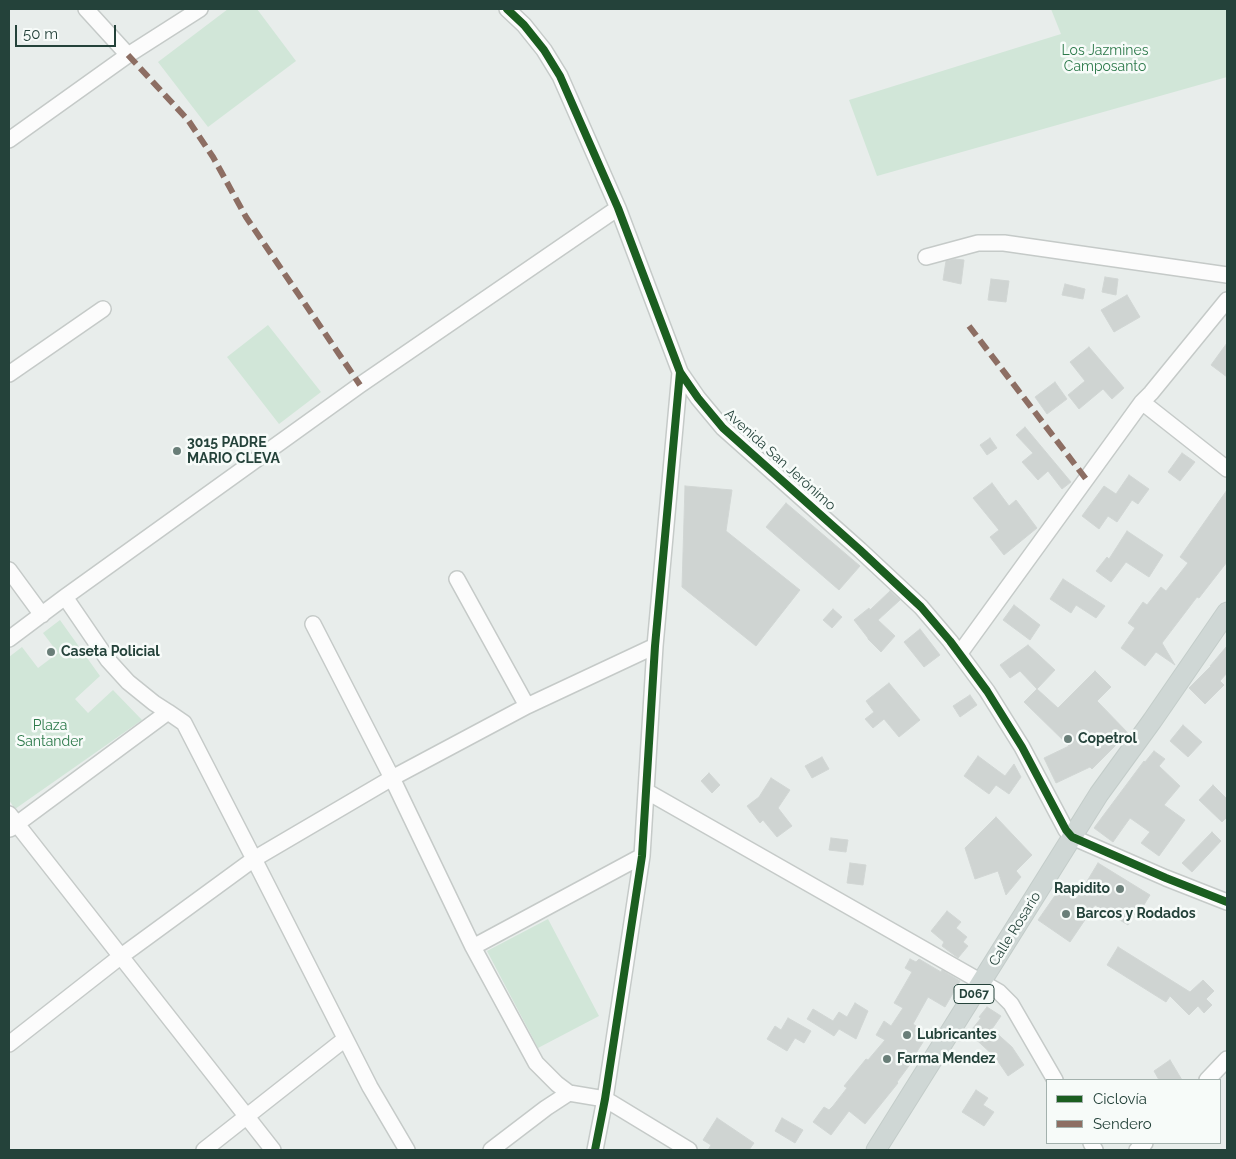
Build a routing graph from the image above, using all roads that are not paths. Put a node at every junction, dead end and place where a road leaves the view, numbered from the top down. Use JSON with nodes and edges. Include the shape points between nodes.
{"nodes":[{"id":1,"x":86,"y":9,"type":"edge"},
{"id":2,"x":200,"y":9,"type":"edge"},
{"id":3,"x":508,"y":9,"type":"edge"},
{"id":4,"x":128,"y":55,"type":"junction"},
{"id":5,"x":9,"y":140,"type":"edge"},
{"id":6,"x":618,"y":208,"type":"junction"},
{"id":7,"x":926,"y":257,"type":"dead end"},
{"id":8,"x":1227,"y":275,"type":"edge"},
{"id":9,"x":1227,"y":300,"type":"edge"},
{"id":10,"x":102,"y":309,"type":"dead end"},
{"id":11,"x":680,"y":372,"type":"junction"},
{"id":12,"x":9,"y":374,"type":"edge"},
{"id":13,"x":1142,"y":402,"type":"junction"},
{"id":14,"x":1227,"y":468,"type":"edge"},
{"id":15,"x":9,"y":570,"type":"edge"},
{"id":16,"x":457,"y":578,"type":"dead end"},
{"id":17,"x":65,"y":596,"type":"junction"},
{"id":18,"x":1227,"y":612,"type":"edge"},
{"id":19,"x":42,"y":615,"type":"junction"},
{"id":20,"x":312,"y":624,"type":"dead end"},
{"id":21,"x":9,"y":639,"type":"edge"},
{"id":22,"x":655,"y":646,"type":"junction"},
{"id":23,"x":960,"y":653,"type":"junction"},
{"id":24,"x":527,"y":706,"type":"junction"},
{"id":25,"x":168,"y":712,"type":"junction"},
{"id":26,"x":392,"y":778,"type":"junction"},
{"id":27,"x":646,"y":790,"type":"junction"},
{"id":28,"x":11,"y":823,"type":"edge"},
{"id":29,"x":1072,"y":837,"type":"junction"},
{"id":30,"x":642,"y":856,"type":"junction"},
{"id":31,"x":254,"y":859,"type":"junction"},
{"id":32,"x":1227,"y":902,"type":"edge"},
{"id":33,"x":473,"y":946,"type":"junction"},
{"id":34,"x":120,"y":957,"type":"junction"},
{"id":35,"x":981,"y":982,"type":"junction"},
{"id":36,"x":345,"y":1039,"type":"junction"},
{"id":37,"x":9,"y":1044,"type":"edge"},
{"id":38,"x":1227,"y":1059,"type":"edge"},
{"id":39,"x":1054,"y":1079,"type":"edge"},
{"id":40,"x":1208,"y":1079,"type":"edge"},
{"id":41,"x":568,"y":1094,"type":"junction"},
{"id":42,"x":605,"y":1099,"type":"junction"},
{"id":43,"x":246,"y":1118,"type":"junction"},
{"id":44,"x":204,"y":1150,"type":"edge"},
{"id":45,"x":273,"y":1150,"type":"edge"},
{"id":46,"x":407,"y":1150,"type":"edge"},
{"id":47,"x":491,"y":1150,"type":"edge"},
{"id":48,"x":595,"y":1150,"type":"edge"},
{"id":49,"x":689,"y":1150,"type":"edge"},
{"id":50,"x":876,"y":1150,"type":"edge"}],
"edges":[{"from":1,"to":4,"type":"street"},
{"from":2,"to":4,"type":"street"},
{"from":3,"to":6,"type":"street","name":"Avenida San Jerónimo","via":[[544,50],[560,76]]},
{"from":4,"to":5,"type":"street"},
{"from":6,"to":11,"type":"street","name":"Avenida San Jerónimo"},
{"from":6,"to":17,"type":"street","via":[[360,385]]},
{"from":7,"to":8,"type":"street","via":[[978,243],[1004,243]]},
{"from":9,"to":13,"type":"street"},
{"from":10,"to":12,"type":"street"},
{"from":11,"to":22,"type":"street"},
{"from":11,"to":23,"type":"street","name":"Avenida San Jerónimo","via":[[723,428],[914,601]]},
{"from":13,"to":14,"type":"street"},
{"from":13,"to":23,"type":"street"},
{"from":15,"to":19,"type":"street"},
{"from":16,"to":24,"type":"street"},
{"from":17,"to":19,"type":"street"},
{"from":17,"to":25,"type":"street","via":[[108,660],[128,682]]},
{"from":18,"to":29,"type":"main road","name":"Calle Rosario","number":"D067"},
{"from":19,"to":21,"type":"street"},
{"from":20,"to":26,"type":"street"},
{"from":22,"to":24,"type":"street"},
{"from":22,"to":27,"type":"street"},
{"from":23,"to":29,"type":"street","name":"Avenida San Jerónimo","via":[[1022,747]]},
{"from":24,"to":26,"type":"street"},
{"from":25,"to":28,"type":"street"},
{"from":25,"to":31,"type":"street","via":[[184,723],[190,733]]},
{"from":26,"to":31,"type":"street"},
{"from":26,"to":33,"type":"street"},
{"from":27,"to":30,"type":"street"},
{"from":27,"to":35,"type":"street"},
{"from":28,"to":34,"type":"street"},
{"from":29,"to":32,"type":"street"},
{"from":29,"to":35,"type":"main road","name":"Calle Rosario","number":"D067"},
{"from":30,"to":33,"type":"street"},
{"from":30,"to":42,"type":"street"},
{"from":31,"to":34,"type":"street"},
{"from":31,"to":36,"type":"street"},
{"from":33,"to":41,"type":"street","via":[[536,1063]]},
{"from":34,"to":37,"type":"street"},
{"from":34,"to":43,"type":"street"},
{"from":35,"to":39,"type":"street","via":[[999,992],[1011,1004]]},
{"from":35,"to":50,"type":"main road","name":"Calle Rosario","number":"D067"},
{"from":36,"to":43,"type":"street"},
{"from":36,"to":46,"type":"street"},
{"from":38,"to":40,"type":"street"},
{"from":41,"to":42,"type":"street"},
{"from":41,"to":47,"type":"street"},
{"from":42,"to":48,"type":"street"},
{"from":42,"to":49,"type":"street"},
{"from":43,"to":44,"type":"street"},
{"from":43,"to":45,"type":"street"}]}
